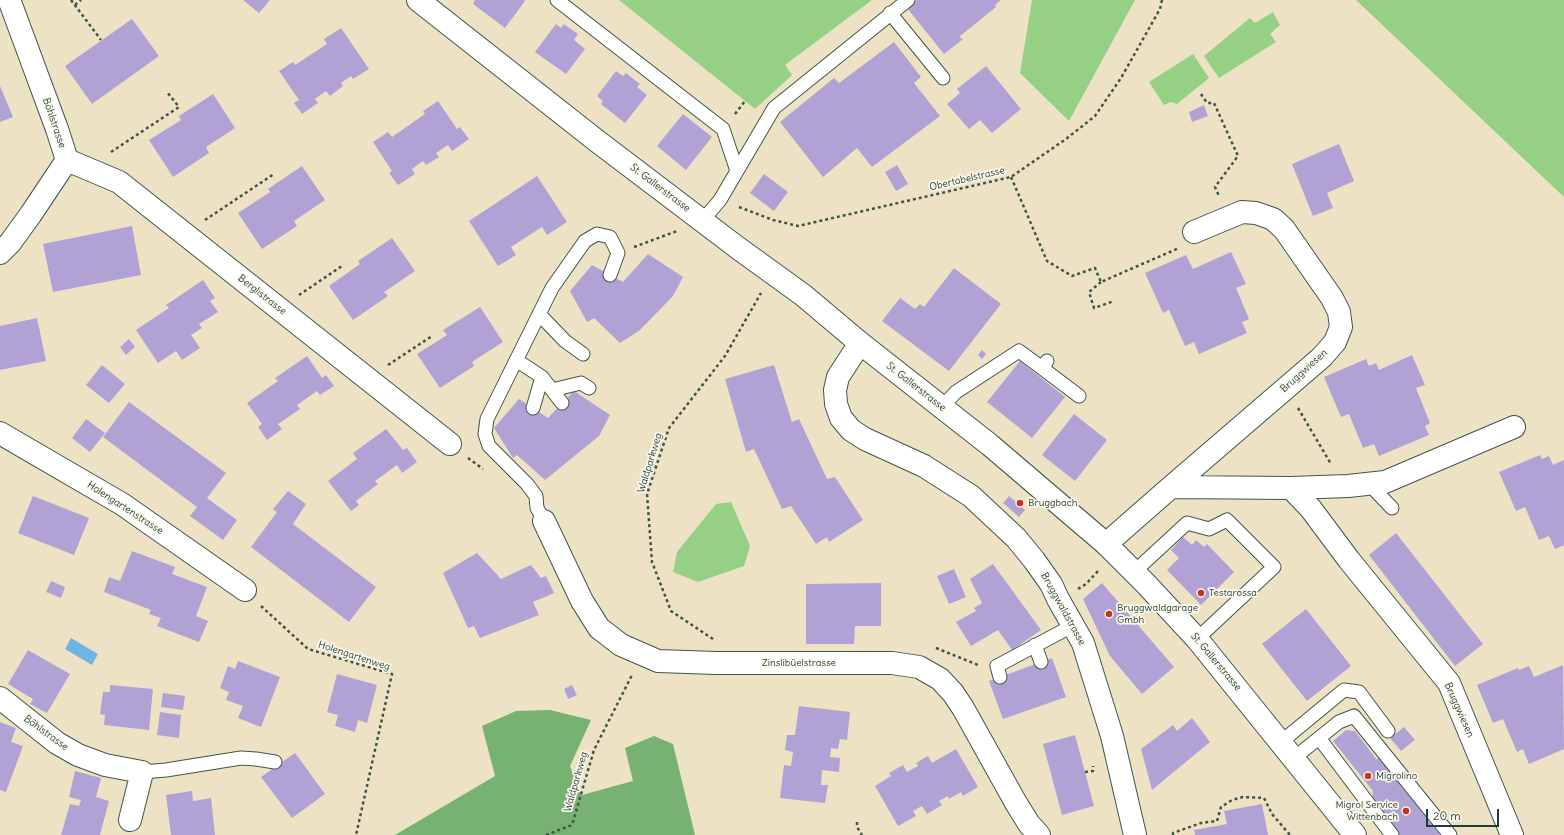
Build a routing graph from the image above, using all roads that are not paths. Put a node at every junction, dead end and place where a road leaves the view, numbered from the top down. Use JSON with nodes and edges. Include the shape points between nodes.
{"nodes":[{"id":1,"x":418,"y":0,"type":"edge"},
{"id":2,"x":557,"y":0,"type":"edge"},
{"id":3,"x":908,"y":0,"type":"edge"},
{"id":4,"x":8,"y":2,"type":"edge"},
{"id":5,"x":890,"y":14,"type":"junction"},
{"id":6,"x":943,"y":78,"type":"dead end"},
{"id":7,"x":67,"y":160,"type":"junction"},
{"id":8,"x":737,"y":171,"type":"junction"},
{"id":9,"x":702,"y":220,"type":"junction"},
{"id":10,"x":1194,"y":232,"type":"road end"},
{"id":11,"x":3,"y":243,"type":"edge"},
{"id":12,"x":610,"y":275,"type":"dead end"},
{"id":13,"x":539,"y":314,"type":"junction"},
{"id":14,"x":860,"y":343,"type":"junction"},
{"id":15,"x":583,"y":354,"type":"dead end"},
{"id":16,"x":516,"y":360,"type":"junction"},
{"id":17,"x":542,"y":377,"type":"junction"},
{"id":18,"x":589,"y":388,"type":"dead end"},
{"id":19,"x":552,"y":390,"type":"junction"},
{"id":20,"x":1079,"y":396,"type":"dead end"},
{"id":21,"x":562,"y":403,"type":"dead end"},
{"id":22,"x":942,"y":407,"type":"junction"},
{"id":23,"x":533,"y":408,"type":"dead end"},
{"id":24,"x":1514,"y":427,"type":"dead end"},
{"id":25,"x":0,"y":433,"type":"edge"},
{"id":26,"x":450,"y":444,"type":"dead end"},
{"id":27,"x":1369,"y":484,"type":"junction"},
{"id":28,"x":1171,"y":487,"type":"junction"},
{"id":29,"x":1291,"y":488,"type":"junction"},
{"id":30,"x":1392,"y":508,"type":"dead end"},
{"id":31,"x":544,"y":521,"type":"joint"},
{"id":32,"x":1106,"y":544,"type":"junction"},
{"id":33,"x":1134,"y":572,"type":"junction"},
{"id":34,"x":245,"y":590,"type":"road end"},
{"id":35,"x":1074,"y":625,"type":"junction"},
{"id":36,"x":1197,"y":639,"type":"junction"},
{"id":37,"x":1035,"y":646,"type":"junction"},
{"id":38,"x":1041,"y":662,"type":"dead end"},
{"id":39,"x":1000,"y":677,"type":"dead end"},
{"id":40,"x":0,"y":698,"type":"edge"},
{"id":41,"x":1388,"y":731,"type":"dead end"},
{"id":42,"x":1319,"y":738,"type":"junction"},
{"id":43,"x":1287,"y":750,"type":"junction"},
{"id":44,"x":275,"y":762,"type":"dead end"},
{"id":45,"x":142,"y":772,"type":"junction"},
{"id":46,"x":130,"y":820,"type":"dead end"},
{"id":47,"x":1039,"y":835,"type":"edge"},
{"id":48,"x":1135,"y":835,"type":"edge"},
{"id":49,"x":1355,"y":835,"type":"edge"},
{"id":50,"x":1392,"y":835,"type":"edge"},
{"id":51,"x":1450,"y":835,"type":"edge"},
{"id":52,"x":1512,"y":835,"type":"edge"}],
"edges":[{"from":1,"to":9,"type":"street","name":"St. Gallerstrasse"},
{"from":2,"to":8,"type":"lane","via":[[723,129]]},
{"from":3,"to":5,"type":"lane"},
{"from":4,"to":7,"type":"street","name":"Böhlstrasse"},
{"from":5,"to":6,"type":"lane"},
{"from":5,"to":8,"type":"lane","via":[[774,108]]},
{"from":7,"to":11,"type":"street","name":"Böhlstrasse","via":[[48,189]]},
{"from":7,"to":26,"type":"street","name":"Berglistrasse","via":[[119,182]]},
{"from":8,"to":9,"type":"lane","via":[[720,200]]},
{"from":9,"to":14,"type":"street","name":"St. Gallerstrasse","via":[[803,295]]},
{"from":10,"to":28,"type":"street","name":"Bruggwiesen","via":[[1242,212],[1256,212],[1272,219],[1284,229],[1332,298],[1339,312],[1341,327],[1335,342],[1322,357]]},
{"from":12,"to":13,"type":"lane","via":[[618,253],[610,237],[597,234],[585,241],[552,288]]},
{"from":13,"to":15,"type":"lane","via":[[565,341]]},
{"from":13,"to":16,"type":"lane"},
{"from":14,"to":22,"type":"street","name":"St. Gallerstrasse"},
{"from":14,"to":35,"type":"street","name":"Bruggwaldstrasse","via":[[838,377],[835,390],[841,418],[850,430],[924,466],[972,496],[1016,538],[1034,560]]},
{"from":16,"to":17,"type":"lane"},
{"from":16,"to":31,"type":"lane","via":[[487,419],[485,434],[489,446],[536,496],[537,508]]},
{"from":17,"to":19,"type":"lane"},
{"from":17,"to":23,"type":"lane"},
{"from":18,"to":19,"type":"lane","via":[[581,383]]},
{"from":19,"to":21,"type":"lane"},
{"from":20,"to":22,"type":"lane","via":[[1044,365],[1019,351],[956,392]]},
{"from":22,"to":32,"type":"street","name":"St. Gallerstrasse"},
{"from":24,"to":27,"type":"street","via":[[1385,482]]},
{"from":25,"to":34,"type":"street","name":"Holengartenstrasse","via":[[122,504]]},
{"from":27,"to":29,"type":"street"},
{"from":27,"to":30,"type":"lane"},
{"from":28,"to":29,"type":"street"},
{"from":28,"to":32,"type":"street","name":"Bruggwiesen"},
{"from":29,"to":52,"type":"street","name":"Bruggwiesen","via":[[1311,509],[1449,683]]},
{"from":31,"to":47,"type":"street","name":"Zinslibüelstrasse","via":[[582,602],[599,628],[621,645],[642,655],[658,661],[716,663],[892,663],[919,667],[940,679],[953,693],[1016,803]]},
{"from":32,"to":33,"type":"street","name":"St. Gallerstrasse"},
{"from":33,"to":36,"type":"street","name":"St. Gallerstrasse"},
{"from":33,"to":36,"type":"lane","via":[[1186,523],[1209,530],[1227,520],[1274,567]]},
{"from":35,"to":37,"type":"lane"},
{"from":35,"to":48,"type":"street","name":"Bruggwaldstrasse","via":[[1083,644],[1105,711]]},
{"from":36,"to":43,"type":"street","name":"St. Gallerstrasse"},
{"from":37,"to":38,"type":"lane"},
{"from":37,"to":39,"type":"lane","via":[[997,666]]},
{"from":40,"to":45,"type":"street","name":"Böhlstrasse","via":[[57,743],[78,755],[105,765]]},
{"from":41,"to":43,"type":"lane","via":[[1360,692],[1344,690]]},
{"from":42,"to":43,"type":"lane"},
{"from":42,"to":50,"type":"lane"},
{"from":42,"to":51,"type":"lane","via":[[1338,722],[1354,716]]},
{"from":43,"to":49,"type":"street","name":"St. Gallerstrasse"},
{"from":44,"to":45,"type":"lane","via":[[241,758]]},
{"from":45,"to":46,"type":"street"}]}
